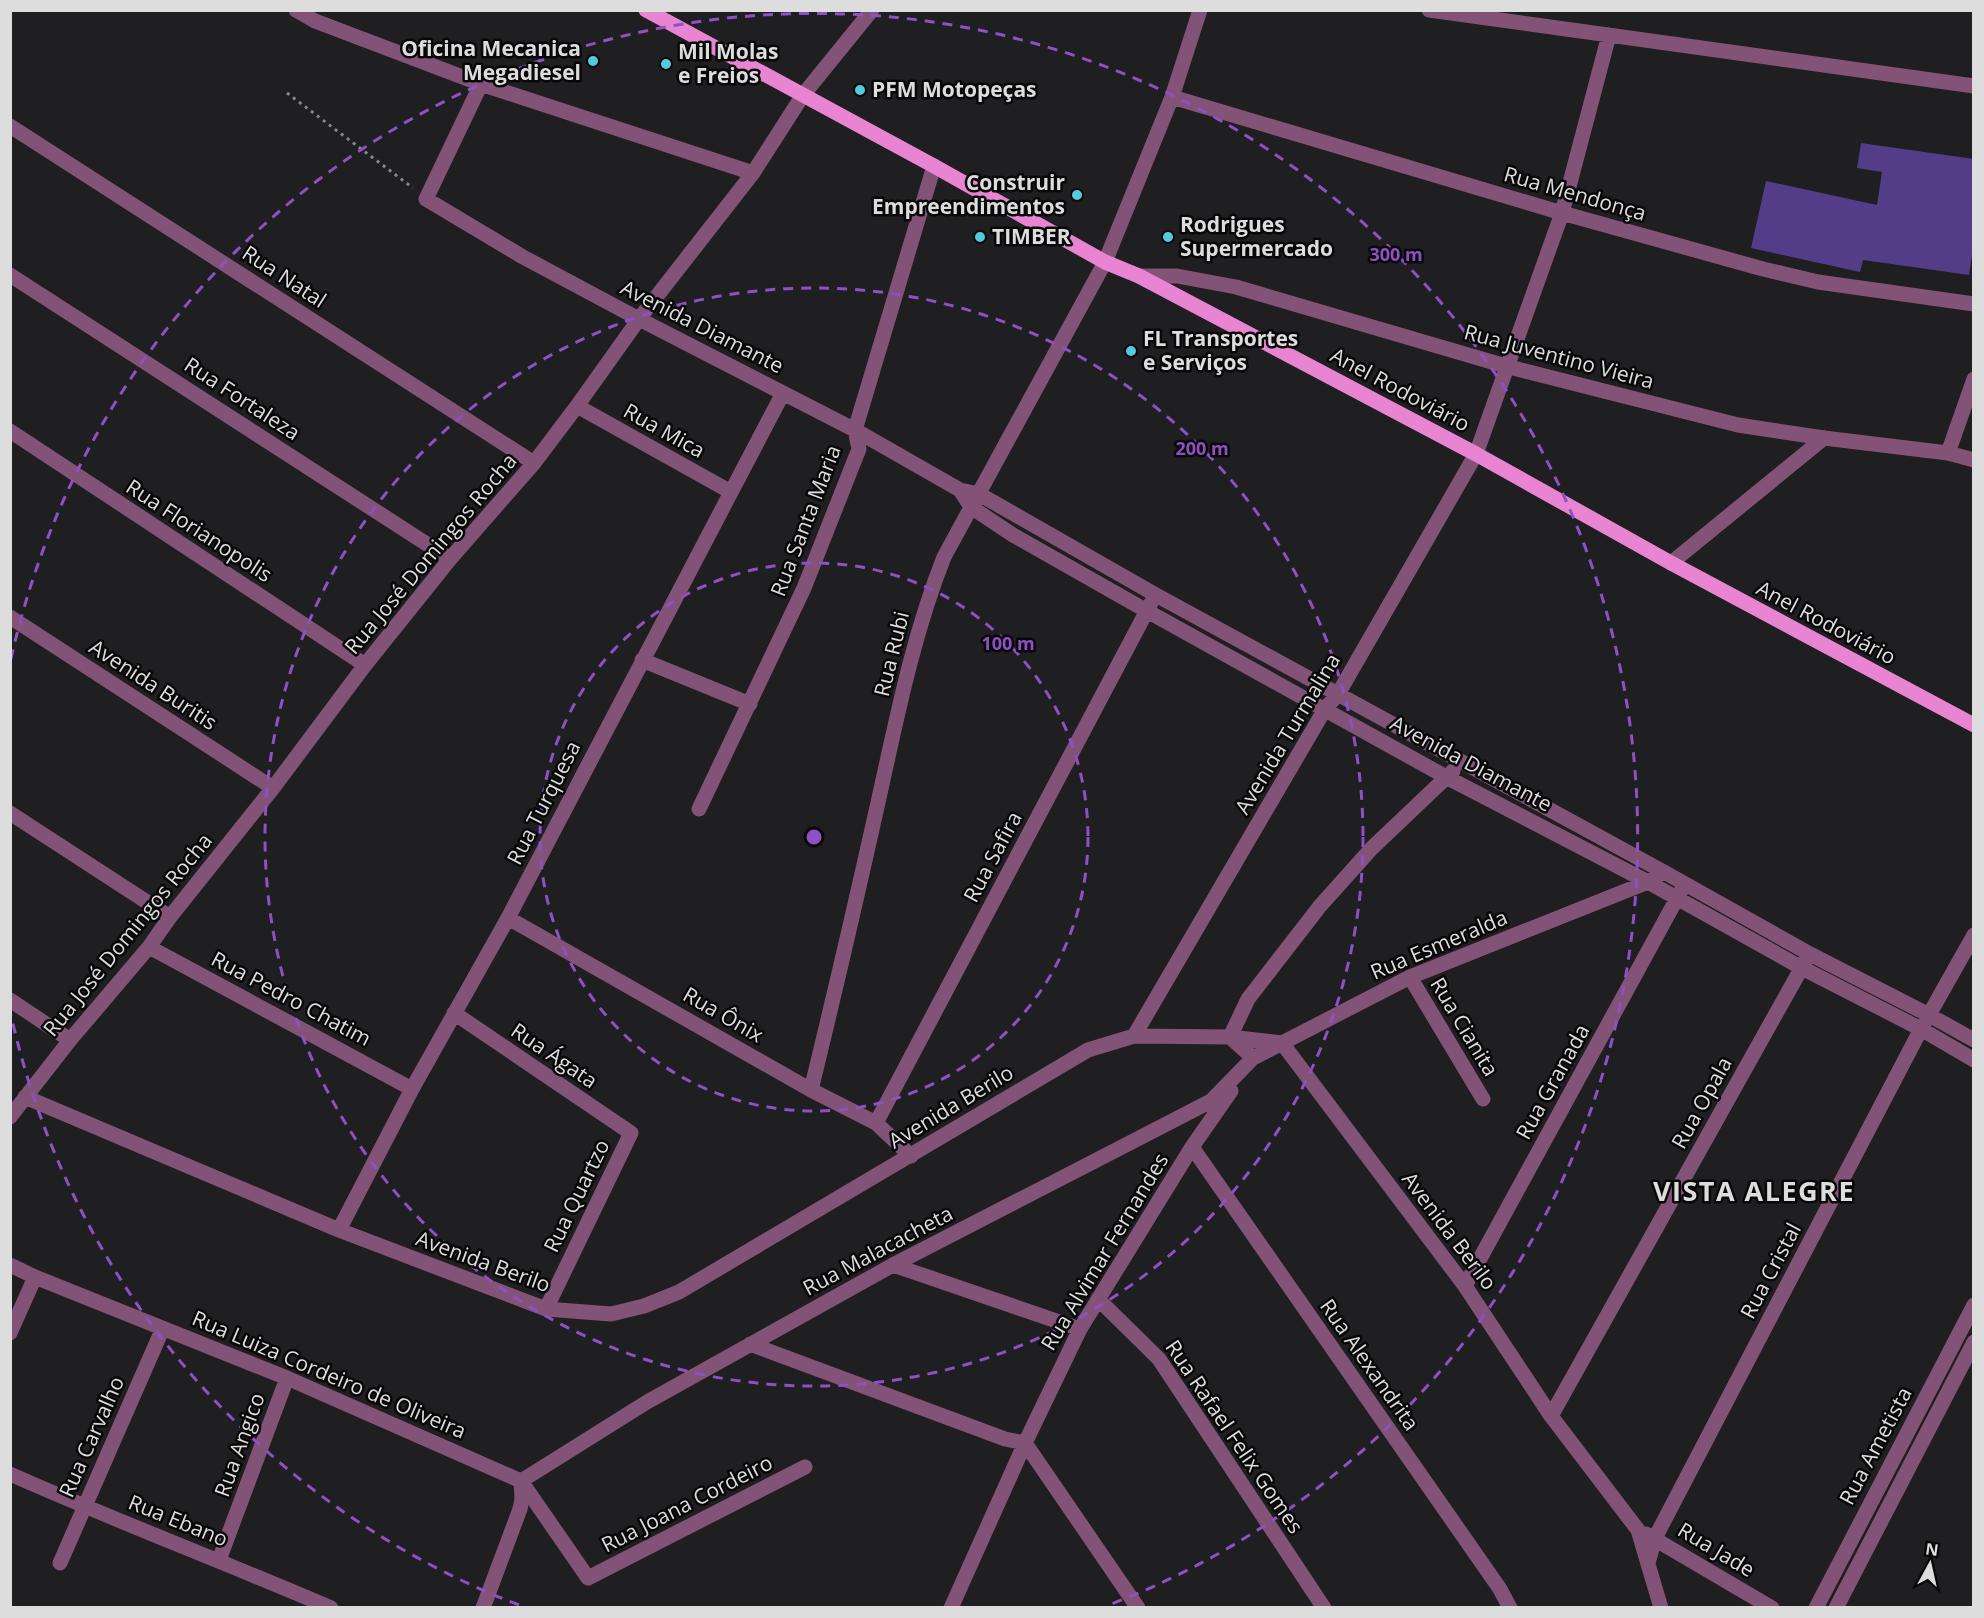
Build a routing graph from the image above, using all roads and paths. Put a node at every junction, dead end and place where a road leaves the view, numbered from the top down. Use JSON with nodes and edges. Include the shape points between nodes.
{"nodes":[{"id":1,"x":296,"y":10,"type":"edge"},
{"id":2,"x":646,"y":10,"type":"edge"},
{"id":3,"x":872,"y":10,"type":"edge"},
{"id":4,"x":1200,"y":10,"type":"edge"},
{"id":5,"x":1429,"y":10,"type":"edge"},
{"id":6,"x":1609,"y":35,"type":"junction"},
{"id":7,"x":481,"y":84,"type":"junction"},
{"id":8,"x":1974,"y":86,"type":"edge"},
{"id":9,"x":287,"y":93,"type":"dead end"},
{"id":10,"x":803,"y":95,"type":"junction"},
{"id":11,"x":1172,"y":97,"type":"junction"},
{"id":12,"x":10,"y":126,"type":"edge"},
{"id":13,"x":934,"y":166,"type":"junction"},
{"id":14,"x":753,"y":173,"type":"junction"},
{"id":15,"x":426,"y":199,"type":"junction"},
{"id":16,"x":1562,"y":213,"type":"junction"},
{"id":17,"x":1105,"y":262,"type":"junction"},
{"id":18,"x":10,"y":275,"type":"edge"},
{"id":19,"x":1139,"y":276,"type":"junction"},
{"id":20,"x":1974,"y":304,"type":"edge"},
{"id":21,"x":639,"y":319,"type":"junction"},
{"id":22,"x":1509,"y":367,"type":"junction"},
{"id":23,"x":1974,"y":379,"type":"edge"},
{"id":24,"x":783,"y":393,"type":"junction"},
{"id":25,"x":577,"y":406,"type":"junction"},
{"id":26,"x":855,"y":430,"type":"junction"},
{"id":27,"x":10,"y":431,"type":"edge"},
{"id":28,"x":1824,"y":438,"type":"junction"},
{"id":29,"x":1948,"y":453,"type":"junction"},
{"id":30,"x":1476,"y":454,"type":"junction"},
{"id":31,"x":1974,"y":460,"type":"edge"},
{"id":32,"x":534,"y":463,"type":"junction"},
{"id":33,"x":730,"y":492,"type":"junction"},
{"id":34,"x":975,"y":500,"type":"junction"},
{"id":35,"x":450,"y":559,"type":"junction"},
{"id":36,"x":1671,"y":564,"type":"junction"},
{"id":37,"x":1156,"y":595,"type":"junction"},
{"id":38,"x":1147,"y":611,"type":"junction"},
{"id":39,"x":10,"y":617,"type":"edge"},
{"id":40,"x":642,"y":660,"type":"junction"},
{"id":41,"x":365,"y":665,"type":"junction"},
{"id":42,"x":1338,"y":694,"type":"junction"},
{"id":43,"x":750,"y":704,"type":"junction"},
{"id":44,"x":1325,"y":709,"type":"junction"},
{"id":45,"x":1974,"y":725,"type":"edge"},
{"id":46,"x":1461,"y":761,"type":"junction"},
{"id":47,"x":1448,"y":777,"type":"junction"},
{"id":48,"x":273,"y":788,"type":"junction"},
{"id":49,"x":699,"y":809,"type":"dead end"},
{"id":50,"x":10,"y":813,"type":"edge"},
{"id":51,"x":1664,"y":872,"type":"junction"},
{"id":52,"x":1648,"y":882,"type":"junction"},
{"id":53,"x":1685,"y":884,"type":"junction"},
{"id":54,"x":1677,"y":899,"type":"junction"},
{"id":55,"x":170,"y":917,"type":"junction"},
{"id":56,"x":508,"y":918,"type":"junction"},
{"id":57,"x":1974,"y":935,"type":"edge"},
{"id":58,"x":149,"y":947,"type":"junction"},
{"id":59,"x":1810,"y":954,"type":"junction"},
{"id":60,"x":1802,"y":968,"type":"junction"},
{"id":61,"x":1410,"y":977,"type":"junction"},
{"id":62,"x":10,"y":1000,"type":"edge"},
{"id":63,"x":454,"y":1013,"type":"junction"},
{"id":64,"x":1929,"y":1015,"type":"junction"},
{"id":65,"x":1921,"y":1029,"type":"junction"},
{"id":66,"x":1134,"y":1036,"type":"junction"},
{"id":67,"x":1230,"y":1036,"type":"junction"},
{"id":68,"x":70,"y":1040,"type":"junction"},
{"id":69,"x":1974,"y":1040,"type":"edge"},
{"id":70,"x":1282,"y":1043,"type":"junction"},
{"id":71,"x":1253,"y":1058,"type":"junction"},
{"id":72,"x":1974,"y":1060,"type":"edge"},
{"id":73,"x":412,"y":1089,"type":"junction"},
{"id":74,"x":811,"y":1090,"type":"junction"},
{"id":75,"x":25,"y":1097,"type":"junction"},
{"id":76,"x":1483,"y":1098,"type":"dead end"},
{"id":77,"x":10,"y":1117,"type":"edge"},
{"id":78,"x":876,"y":1123,"type":"junction"},
{"id":79,"x":631,"y":1133,"type":"joint"},
{"id":80,"x":1192,"y":1147,"type":"junction"},
{"id":81,"x":911,"y":1156,"type":"junction"},
{"id":82,"x":339,"y":1230,"type":"junction"},
{"id":83,"x":10,"y":1265,"type":"edge"},
{"id":84,"x":893,"y":1265,"type":"junction"},
{"id":85,"x":35,"y":1277,"type":"junction"},
{"id":86,"x":1465,"y":1286,"type":"junction"},
{"id":87,"x":1098,"y":1299,"type":"junction"},
{"id":88,"x":1974,"y":1305,"type":"edge"},
{"id":89,"x":546,"y":1309,"type":"junction"},
{"id":90,"x":163,"y":1328,"type":"junction"},
{"id":91,"x":1080,"y":1329,"type":"junction"},
{"id":92,"x":10,"y":1333,"type":"edge"},
{"id":93,"x":1974,"y":1341,"type":"edge"},
{"id":94,"x":750,"y":1344,"type":"junction"},
{"id":95,"x":287,"y":1378,"type":"junction"},
{"id":96,"x":1551,"y":1416,"type":"junction"},
{"id":97,"x":1025,"y":1443,"type":"junction"},
{"id":98,"x":805,"y":1467,"type":"dead end"},
{"id":99,"x":10,"y":1473,"type":"edge"},
{"id":100,"x":521,"y":1480,"type":"junction"},
{"id":101,"x":85,"y":1507,"type":"junction"},
{"id":102,"x":1638,"y":1530,"type":"junction"},
{"id":103,"x":1655,"y":1538,"type":"junction"},
{"id":104,"x":219,"y":1560,"type":"junction"},
{"id":105,"x":60,"y":1563,"type":"dead end"},
{"id":106,"x":1648,"y":1565,"type":"junction"},
{"id":107,"x":331,"y":1608,"type":"edge"},
{"id":108,"x":483,"y":1608,"type":"edge"},
{"id":109,"x":951,"y":1608,"type":"edge"},
{"id":110,"x":1138,"y":1608,"type":"edge"},
{"id":111,"x":1324,"y":1608,"type":"edge"},
{"id":112,"x":1510,"y":1608,"type":"edge"},
{"id":113,"x":1662,"y":1608,"type":"edge"},
{"id":114,"x":1772,"y":1608,"type":"edge"},
{"id":115,"x":1815,"y":1608,"type":"edge"},
{"id":116,"x":1836,"y":1608,"type":"edge"}],
"edges":[{"from":1,"to":7,"type":"street","via":[[315,21]]},
{"from":2,"to":10,"type":"main road","name":"Anel Rodoviário"},
{"from":3,"to":10,"type":"street","name":"Rua José Domingos Rocha"},
{"from":4,"to":11,"type":"street","name":"Rua Rubi"},
{"from":5,"to":6,"type":"street"},
{"from":6,"to":8,"type":"street"},
{"from":6,"to":16,"type":"street","name":"Avenida Turmalina"},
{"from":7,"to":14,"type":"street"},
{"from":7,"to":15,"type":"street"},
{"from":9,"to":15,"type":"path"},
{"from":10,"to":13,"type":"main road","name":"Anel Rodoviário"},
{"from":10,"to":14,"type":"street","name":"Rua José Domingos Rocha"},
{"from":11,"to":16,"type":"street","name":"Rua Mendonça"},
{"from":11,"to":17,"type":"street","name":"Rua Rubi"},
{"from":12,"to":32,"type":"street","name":"Rua Natal"},
{"from":13,"to":17,"type":"main road","name":"Anel Rodoviário"},
{"from":13,"to":26,"type":"street","name":"Rua Santa Maria"},
{"from":14,"to":21,"type":"street","name":"Rua José Domingos Rocha"},
{"from":15,"to":21,"type":"street","name":"Avenida Diamante"},
{"from":16,"to":20,"type":"street","name":"Rua Mendonça","via":[[1818,282]]},
{"from":16,"to":22,"type":"street","name":"Avenida Turmalina"},
{"from":17,"to":19,"type":"main road","name":"Anel Rodoviário"},
{"from":17,"to":34,"type":"street","name":"Rua Rubi"},
{"from":18,"to":35,"type":"street","name":"Rua Fortaleza"},
{"from":19,"to":22,"type":"street","name":"Rua Juventino Vieira","via":[[1177,276],[1236,287]]},
{"from":19,"to":30,"type":"main road","name":"Anel Rodoviário"},
{"from":21,"to":24,"type":"street","name":"Avenida Diamante"},
{"from":21,"to":25,"type":"street","name":"Rua José Domingos Rocha"},
{"from":22,"to":28,"type":"street","name":"Rua Juventino Vieira","via":[[1738,425]]},
{"from":22,"to":30,"type":"street","name":"Avenida Turmalina"},
{"from":23,"to":29,"type":"street"},
{"from":24,"to":26,"type":"street","name":"Avenida Diamante"},
{"from":24,"to":33,"type":"street","name":"Rua Turquesa"},
{"from":25,"to":32,"type":"street","name":"Rua José Domingos Rocha"},
{"from":25,"to":33,"type":"street","name":"Rua Mica"},
{"from":26,"to":34,"type":"street","name":"Avenida Diamante"},
{"from":26,"to":43,"type":"street","name":"Rua Santa Maria","via":[[859,449],[804,588]]},
{"from":27,"to":41,"type":"street","name":"Rua Florianopolis"},
{"from":28,"to":29,"type":"street","name":"Rua Juventino Vieira"},
{"from":28,"to":36,"type":"street"},
{"from":29,"to":31,"type":"street","name":"Rua Juventino Vieira"},
{"from":30,"to":36,"type":"main road","name":"Anel Rodoviário"},
{"from":30,"to":42,"type":"street","name":"Avenida Turmalina"},
{"from":32,"to":35,"type":"street","name":"Rua José Domingos Rocha"},
{"from":33,"to":40,"type":"street","name":"Rua Turquesa"},
{"from":34,"to":37,"type":"street","name":"Avenida Diamante"},
{"from":34,"to":38,"type":"street","name":"Avenida Diamante","via":[[1013,535]]},
{"from":34,"to":74,"type":"street","name":"Rua Rubi","via":[[944,557],[921,620]]},
{"from":35,"to":41,"type":"street","name":"Rua José Domingos Rocha"},
{"from":36,"to":45,"type":"main road","name":"Anel Rodoviário"},
{"from":37,"to":38,"type":"street","name":"Rua Safira"},
{"from":37,"to":42,"type":"street","name":"Avenida Diamante"},
{"from":38,"to":44,"type":"street","name":"Avenida Diamante"},
{"from":38,"to":78,"type":"street","name":"Rua Safira"},
{"from":39,"to":48,"type":"street","name":"Avenida Buritis"},
{"from":40,"to":43,"type":"street"},
{"from":40,"to":56,"type":"street","name":"Rua Turquesa"},
{"from":41,"to":48,"type":"street","name":"Rua José Domingos Rocha"},
{"from":42,"to":44,"type":"street","name":"Avenida Turmalina"},
{"from":42,"to":46,"type":"street","name":"Avenida Diamante"},
{"from":43,"to":49,"type":"street","name":"Rua Santa Maria"},
{"from":44,"to":47,"type":"street","name":"Avenida Diamante"},
{"from":44,"to":66,"type":"street","name":"Avenida Turmalina"},
{"from":46,"to":47,"type":"street"},
{"from":46,"to":51,"type":"street","name":"Avenida Diamante"},
{"from":47,"to":52,"type":"street","name":"Avenida Diamante"},
{"from":47,"to":67,"type":"street","via":[[1372,848],[1320,906],[1248,999]]},
{"from":48,"to":55,"type":"street","name":"Rua José Domingos Rocha"},
{"from":50,"to":55,"type":"street"},
{"from":51,"to":52,"type":"street","name":"Rua Esmeralda"},
{"from":51,"to":53,"type":"street","name":"Avenida Diamante"},
{"from":52,"to":54,"type":"street","name":"Avenida Diamante"},
{"from":52,"to":61,"type":"street","name":"Rua Esmeralda"},
{"from":53,"to":54,"type":"street","name":"Rua Granada"},
{"from":53,"to":59,"type":"street","name":"Avenida Diamante"},
{"from":54,"to":60,"type":"street","name":"Avenida Diamante"},
{"from":54,"to":86,"type":"street","name":"Rua Granada"},
{"from":55,"to":58,"type":"street","name":"Rua José Domingos Rocha"},
{"from":56,"to":63,"type":"street","name":"Rua Turquesa"},
{"from":56,"to":74,"type":"street","name":"Rua Ônix"},
{"from":57,"to":64,"type":"street","name":"Rua Cristal"},
{"from":58,"to":68,"type":"street","name":"Rua José Domingos Rocha"},
{"from":58,"to":73,"type":"street","name":"Rua Pedro Chatim"},
{"from":59,"to":60,"type":"street","name":"Rua Opala"},
{"from":59,"to":64,"type":"street","name":"Avenida Diamante"},
{"from":60,"to":65,"type":"street","name":"Avenida Diamante"},
{"from":60,"to":96,"type":"street","name":"Rua Opala"},
{"from":61,"to":70,"type":"street","name":"Rua Esmeralda"},
{"from":61,"to":76,"type":"street","name":"Rua Cianita"},
{"from":62,"to":68,"type":"street"},
{"from":63,"to":73,"type":"street","name":"Rua Turquesa"},
{"from":63,"to":79,"type":"street","name":"Rua Ágata"},
{"from":64,"to":65,"type":"street","name":"Rua Cristal"},
{"from":64,"to":69,"type":"street","name":"Avenida Diamante"},
{"from":65,"to":72,"type":"street","name":"Avenida Diamante"},
{"from":65,"to":103,"type":"street","name":"Rua Cristal"},
{"from":66,"to":67,"type":"street","name":"Avenida Berilo"},
{"from":66,"to":81,"type":"street","name":"Avenida Berilo","via":[[1088,1050]]},
{"from":67,"to":70,"type":"street","name":"Avenida Berilo"},
{"from":67,"to":71,"type":"street"},
{"from":68,"to":75,"type":"street","name":"Rua José Domingos Rocha"},
{"from":70,"to":71,"type":"street","name":"Rua Esmeralda"},
{"from":70,"to":86,"type":"street","name":"Avenida Berilo"},
{"from":71,"to":80,"type":"street","name":"Rua Alvimar Fernandes"},
{"from":71,"to":84,"type":"street","name":"Rua Malacacheta","via":[[1211,1101]]},
{"from":73,"to":82,"type":"street","name":"Rua Turquesa"},
{"from":74,"to":78,"type":"street","name":"Rua Ônix"},
{"from":75,"to":77,"type":"street","name":"Rua José Domingos Rocha"},
{"from":75,"to":82,"type":"street","name":"Avenida Berilo"},
{"from":78,"to":81,"type":"street","name":"Rua Ônix"},
{"from":79,"to":89,"type":"street","name":"Rua Quartzo"},
{"from":80,"to":87,"type":"street","name":"Rua Alvimar Fernandes"},
{"from":80,"to":112,"type":"street","name":"Rua Alexandrita"},
{"from":81,"to":89,"type":"street","name":"Avenida Berilo","via":[[679,1292],[610,1314]]},
{"from":82,"to":89,"type":"street","name":"Avenida Berilo"},
{"from":83,"to":85,"type":"street","name":"Rua Luiza Cordeiro de Oliveira"},
{"from":84,"to":91,"type":"street"},
{"from":84,"to":94,"type":"street","name":"Rua Malacacheta"},
{"from":85,"to":90,"type":"street","name":"Rua Luiza Cordeiro de Oliveira"},
{"from":85,"to":92,"type":"street"},
{"from":86,"to":96,"type":"street","name":"Avenida Berilo"},
{"from":87,"to":91,"type":"street","name":"Rua Alvimar Fernandes"},
{"from":87,"to":111,"type":"street","name":"Rua Rafael Felix Gomes","via":[[1159,1359]]},
{"from":88,"to":115,"type":"street","name":"Rua Ametista"},
{"from":90,"to":95,"type":"street","name":"Rua Luiza Cordeiro de Oliveira"},
{"from":90,"to":101,"type":"street","name":"Rua Carvalho"},
{"from":91,"to":97,"type":"street","name":"Rua Alvimar Fernandes"},
{"from":93,"to":116,"type":"street","name":"Rua Ametista"},
{"from":94,"to":97,"type":"street","via":[[1005,1439]]},
{"from":94,"to":100,"type":"street","name":"Rua Malacacheta"},
{"from":95,"to":100,"type":"street","name":"Rua Luiza Cordeiro de Oliveira"},
{"from":95,"to":104,"type":"street","name":"Rua Angico"},
{"from":96,"to":102,"type":"street","name":"Avenida Berilo"},
{"from":97,"to":109,"type":"street","name":"Rua Alvimar Fernandes"},
{"from":97,"to":110,"type":"street"},
{"from":98,"to":100,"type":"street","name":"Rua Joana Cordeiro","via":[[588,1578]]},
{"from":99,"to":101,"type":"street","name":"Rua Ebano"},
{"from":100,"to":108,"type":"street","via":[[520,1509]]},
{"from":101,"to":104,"type":"street","name":"Rua Ebano"},
{"from":101,"to":105,"type":"street","name":"Rua Carvalho"},
{"from":102,"to":103,"type":"street","name":"Rua Jade"},
{"from":102,"to":106,"type":"street","name":"Avenida Berilo"},
{"from":103,"to":106,"type":"street","name":"Rua Cristal"},
{"from":103,"to":114,"type":"street","name":"Rua Jade"},
{"from":104,"to":107,"type":"street","name":"Rua Ebano"},
{"from":106,"to":113,"type":"street","name":"Avenida Berilo"}]}
